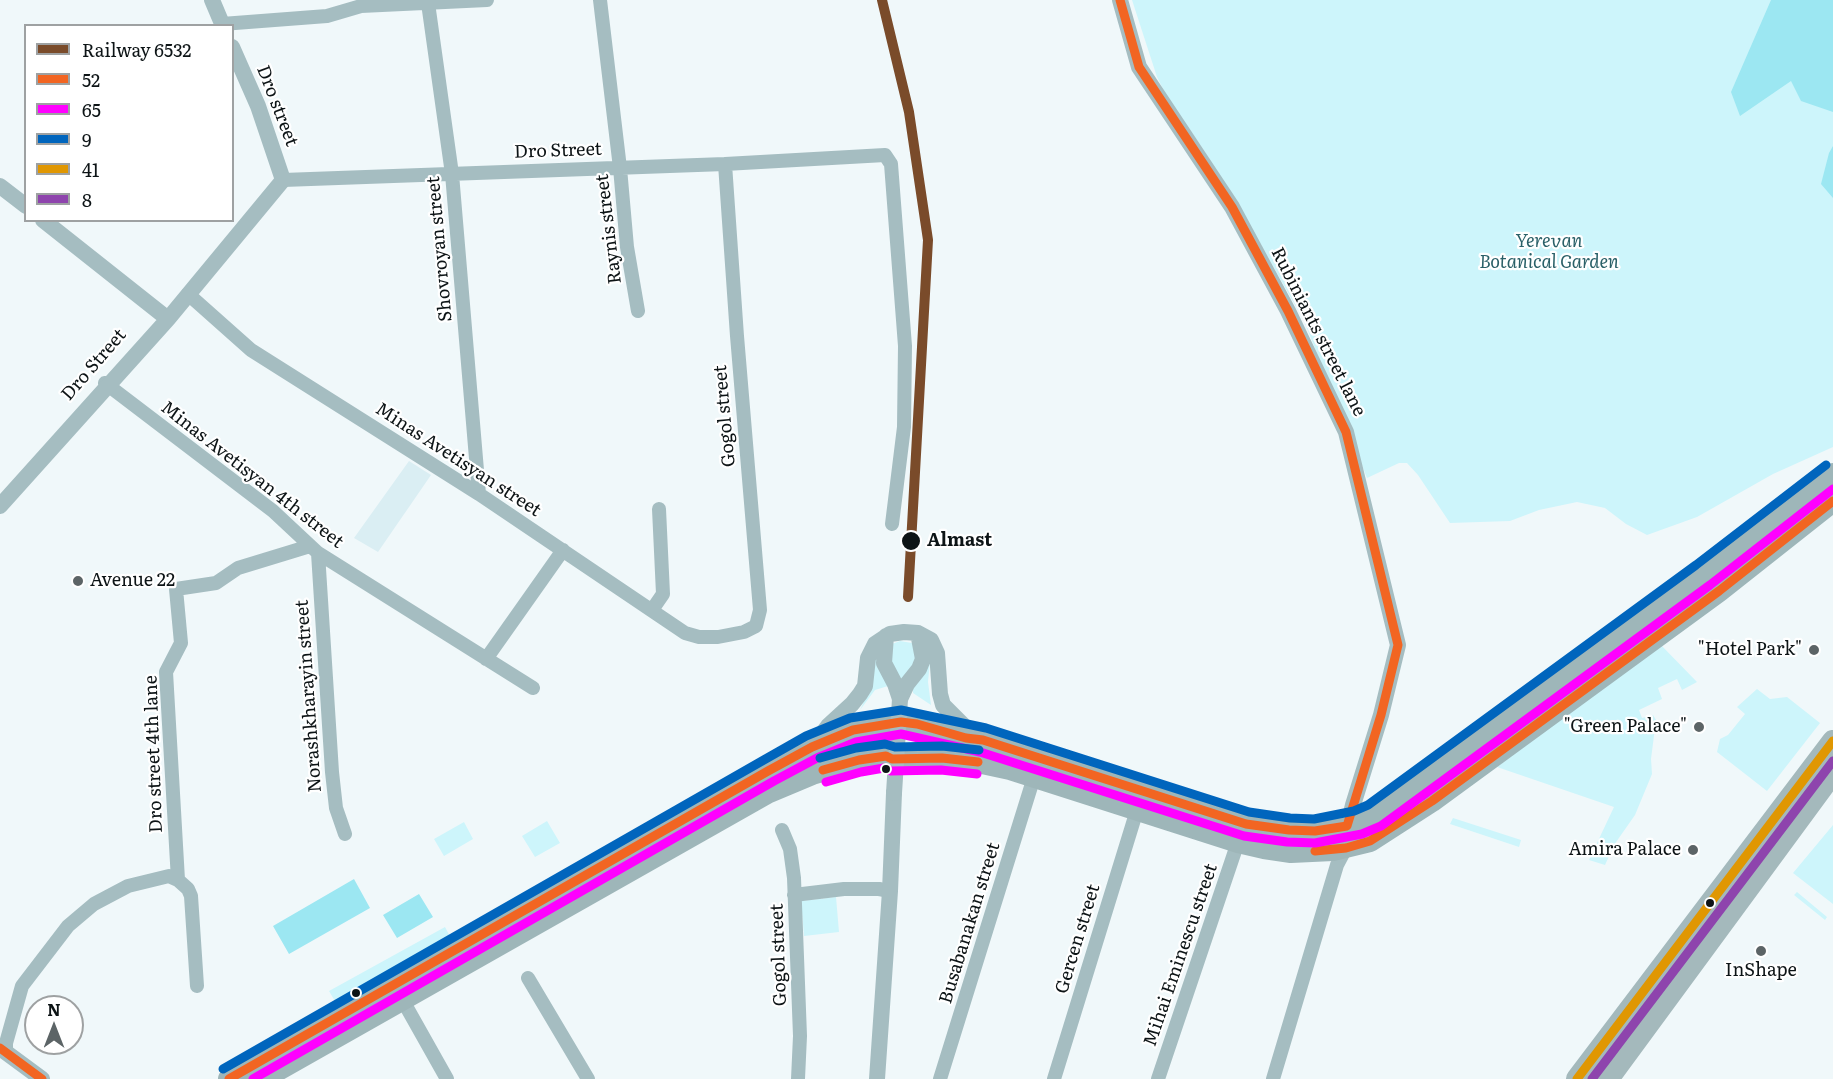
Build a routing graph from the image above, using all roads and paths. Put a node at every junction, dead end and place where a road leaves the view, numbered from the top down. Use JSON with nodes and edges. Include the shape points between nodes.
{"nodes":[{"id":1,"x":212,"y":0,"type":"edge"},
{"id":2,"x":470,"y":0,"type":"edge"},
{"id":3,"x":487,"y":0,"type":"edge"},
{"id":4,"x":600,"y":0,"type":"edge"},
{"id":5,"x":1120,"y":0,"type":"edge"},
{"id":6,"x":405,"y":2,"type":"edge"},
{"id":7,"x":428,"y":3,"type":"junction"},
{"id":8,"x":348,"y":5,"type":"edge"},
{"id":9,"x":223,"y":24,"type":"edge"},
{"id":10,"x":225,"y":24,"type":"edge"},
{"id":11,"x":234,"y":52,"type":"edge"},
{"id":12,"x":725,"y":164,"type":"junction"},
{"id":13,"x":620,"y":168,"type":"junction"},
{"id":14,"x":452,"y":174,"type":"junction"},
{"id":15,"x":283,"y":180,"type":"junction"},
{"id":16,"x":0,"y":186,"type":"edge"},
{"id":17,"x":24,"y":204,"type":"edge"},
{"id":18,"x":46,"y":222,"type":"edge"},
{"id":19,"x":188,"y":294,"type":"junction"},
{"id":20,"x":638,"y":311,"type":"dead end"},
{"id":21,"x":166,"y":317,"type":"junction"},
{"id":22,"x":107,"y":385,"type":"junction"},
{"id":23,"x":1833,"y":474,"type":"edge"},
{"id":24,"x":479,"y":494,"type":"junction"},
{"id":25,"x":0,"y":496,"type":"edge"},
{"id":26,"x":1833,"y":501,"type":"edge"},
{"id":27,"x":0,"y":506,"type":"edge"},
{"id":28,"x":659,"y":509,"type":"dead end"},
{"id":29,"x":892,"y":525,"type":"dead end"},
{"id":30,"x":314,"y":549,"type":"junction"},
{"id":31,"x":563,"y":550,"type":"junction"},
{"id":32,"x":652,"y":610,"type":"junction"},
{"id":33,"x":918,"y":633,"type":"junction"},
{"id":34,"x":886,"y":636,"type":"junction"},
{"id":35,"x":718,"y":638,"type":"joint"},
{"id":36,"x":486,"y":659,"type":"junction"},
{"id":37,"x":532,"y":688,"type":"dead end"},
{"id":38,"x":900,"y":699,"type":"junction"},
{"id":39,"x":885,"y":724,"type":"junction"},
{"id":40,"x":922,"y":725,"type":"junction"},
{"id":41,"x":983,"y":740,"type":"junction"},
{"id":42,"x":1833,"y":741,"type":"edge"},
{"id":43,"x":812,"y":747,"type":"junction"},
{"id":44,"x":886,"y":756,"type":"junction"},
{"id":45,"x":921,"y":758,"type":"junction"},
{"id":46,"x":1833,"y":773,"type":"edge"},
{"id":47,"x":1034,"y":777,"type":"junction"},
{"id":48,"x":1137,"y":810,"type":"junction"},
{"id":49,"x":782,"y":830,"type":"dead end"},
{"id":50,"x":345,"y":834,"type":"dead end"},
{"id":51,"x":1346,"y":837,"type":"junction"},
{"id":52,"x":1238,"y":843,"type":"junction"},
{"id":53,"x":178,"y":880,"type":"junction"},
{"id":54,"x":890,"y":891,"type":"junction"},
{"id":55,"x":794,"y":895,"type":"junction"},
{"id":56,"x":528,"y":978,"type":"dead end"},
{"id":57,"x":197,"y":986,"type":"dead end"},
{"id":58,"x":402,"y":999,"type":"junction"},
{"id":59,"x":2,"y":1053,"type":"edge"},
{"id":60,"x":26,"y":1079,"type":"edge"},
{"id":61,"x":42,"y":1079,"type":"edge"},
{"id":62,"x":229,"y":1079,"type":"edge"},
{"id":63,"x":262,"y":1079,"type":"edge"},
{"id":64,"x":447,"y":1079,"type":"edge"},
{"id":65,"x":588,"y":1079,"type":"edge"},
{"id":66,"x":798,"y":1079,"type":"edge"},
{"id":67,"x":877,"y":1079,"type":"edge"},
{"id":68,"x":940,"y":1079,"type":"edge"},
{"id":69,"x":1054,"y":1079,"type":"edge"},
{"id":70,"x":1158,"y":1079,"type":"edge"},
{"id":71,"x":1274,"y":1079,"type":"edge"},
{"id":72,"x":1577,"y":1079,"type":"edge"},
{"id":73,"x":1608,"y":1079,"type":"edge"}],
"edges":[{"from":1,"to":9,"type":"street"},
{"from":2,"to":3,"type":"street"},
{"from":2,"to":7,"type":"street"},
{"from":4,"to":13,"type":"street","name":"Raynis street"},
{"from":5,"to":51,"type":"street","name":"Rubiniants street lane","via":[[1139,67],[1232,207],[1346,432],[1398,645]]},
{"from":6,"to":7,"type":"street"},
{"from":6,"to":8,"type":"street"},
{"from":7,"to":14,"type":"street","name":"Shovroyan street"},
{"from":8,"to":10,"type":"street","via":[[327,16]]},
{"from":11,"to":15,"type":"street","name":"Dro street","via":[[258,106]]},
{"from":12,"to":13,"type":"street","name":"Dro Street"},
{"from":12,"to":29,"type":"street","name":"Dro Street","via":[[880,154],[891,164],[905,346],[904,427]]},
{"from":12,"to":35,"type":"street","name":"Gogol street","via":[[759,610],[756,626]]},
{"from":13,"to":14,"type":"street","name":"Dro Street"},
{"from":13,"to":20,"type":"street","name":"Raynis street"},
{"from":14,"to":15,"type":"street","name":"Dro Street"},
{"from":14,"to":24,"type":"street","name":"Shovroyan street"},
{"from":15,"to":19,"type":"street"},
{"from":16,"to":17,"type":"street"},
{"from":18,"to":21,"type":"street"},
{"from":19,"to":21,"type":"street","name":"Dro street"},
{"from":19,"to":24,"type":"street","name":"Minas Avetisyan street","via":[[251,350]]},
{"from":21,"to":22,"type":"street","name":"Dro street"},
{"from":22,"to":25,"type":"street","name":"Dro Street"},
{"from":22,"to":27,"type":"street","name":"Dro street"},
{"from":22,"to":30,"type":"street","name":"Minas Avetisyan 4th street","via":[[273,511]]},
{"from":23,"to":51,"type":"main road","via":[[1693,583]]},
{"from":24,"to":31,"type":"street","name":"Minas Avetisyan street"},
{"from":26,"to":51,"type":"main road","via":[[1719,591],[1432,801],[1371,841]]},
{"from":28,"to":32,"type":"street","via":[[663,594]]},
{"from":30,"to":36,"type":"street","name":"Minas Avetisyan 4th street"},
{"from":30,"to":50,"type":"street","name":"Norashkharayin street","via":[[332,772],[336,808]]},
{"from":30,"to":53,"type":"street","name":"Dro street 4th lane","via":[[238,568],[216,583],[176,589],[181,643],[166,672]]},
{"from":31,"to":32,"type":"street","name":"Minas Avetisyan street"},
{"from":31,"to":36,"type":"street"},
{"from":32,"to":35,"type":"street","name":"Minas Avetisyan street","via":[[685,633]]},
{"from":33,"to":34,"type":"street"},
{"from":33,"to":38,"type":"street","via":[[923,659]]},
{"from":33,"to":41,"type":"street","via":[[935,646],[943,705]]},
{"from":34,"to":38,"type":"street","via":[[884,663]]},
{"from":34,"to":43,"type":"street","via":[[875,644],[868,658],[865,686],[860,694]]},
{"from":36,"to":37,"type":"street","name":"Minas Avetisyan 4th street"},
{"from":38,"to":54,"type":"street","bridge":true},
{"from":39,"to":40,"type":"main road"},
{"from":39,"to":43,"type":"main road","via":[[853,730]]},
{"from":39,"to":44,"type":"main road"},
{"from":40,"to":41,"type":"main road"},
{"from":40,"to":45,"type":"main road","via":[[926,735]]},
{"from":41,"to":51,"type":"main road","via":[[1246,824]]},
{"from":42,"to":72,"type":"highway"},
{"from":43,"to":62,"type":"main road"},
{"from":44,"to":45,"type":"main road"},
{"from":44,"to":58,"type":"main road","via":[[834,766],[769,792]]},
{"from":45,"to":47,"type":"main road","via":[[982,763]]},
{"from":46,"to":73,"type":"highway"},
{"from":47,"to":48,"type":"main road"},
{"from":47,"to":68,"type":"street","name":"Busabanakan street"},
{"from":48,"to":52,"type":"main road"},
{"from":48,"to":69,"type":"street","name":"Gercen street"},
{"from":49,"to":55,"type":"street","name":"Gogol street","via":[[790,849]]},
{"from":51,"to":52,"type":"main road","via":[[1291,852]]},
{"from":51,"to":71,"type":"street"},
{"from":52,"to":70,"type":"street","name":"Mihai Eminescu street"},
{"from":53,"to":57,"type":"street","name":"Dro street 4th lane","via":[[191,896]]},
{"from":53,"to":59,"type":"street","via":[[169,876],[128,886],[94,904],[68,926],[22,986]]},
{"from":54,"to":55,"type":"street","via":[[844,889]]},
{"from":54,"to":67,"type":"street"},
{"from":55,"to":66,"type":"street","name":"Gogol street"},
{"from":56,"to":65,"type":"street"},
{"from":58,"to":63,"type":"main road"},
{"from":58,"to":64,"type":"street"},
{"from":59,"to":60,"type":"street"},
{"from":59,"to":61,"type":"street"}]}
